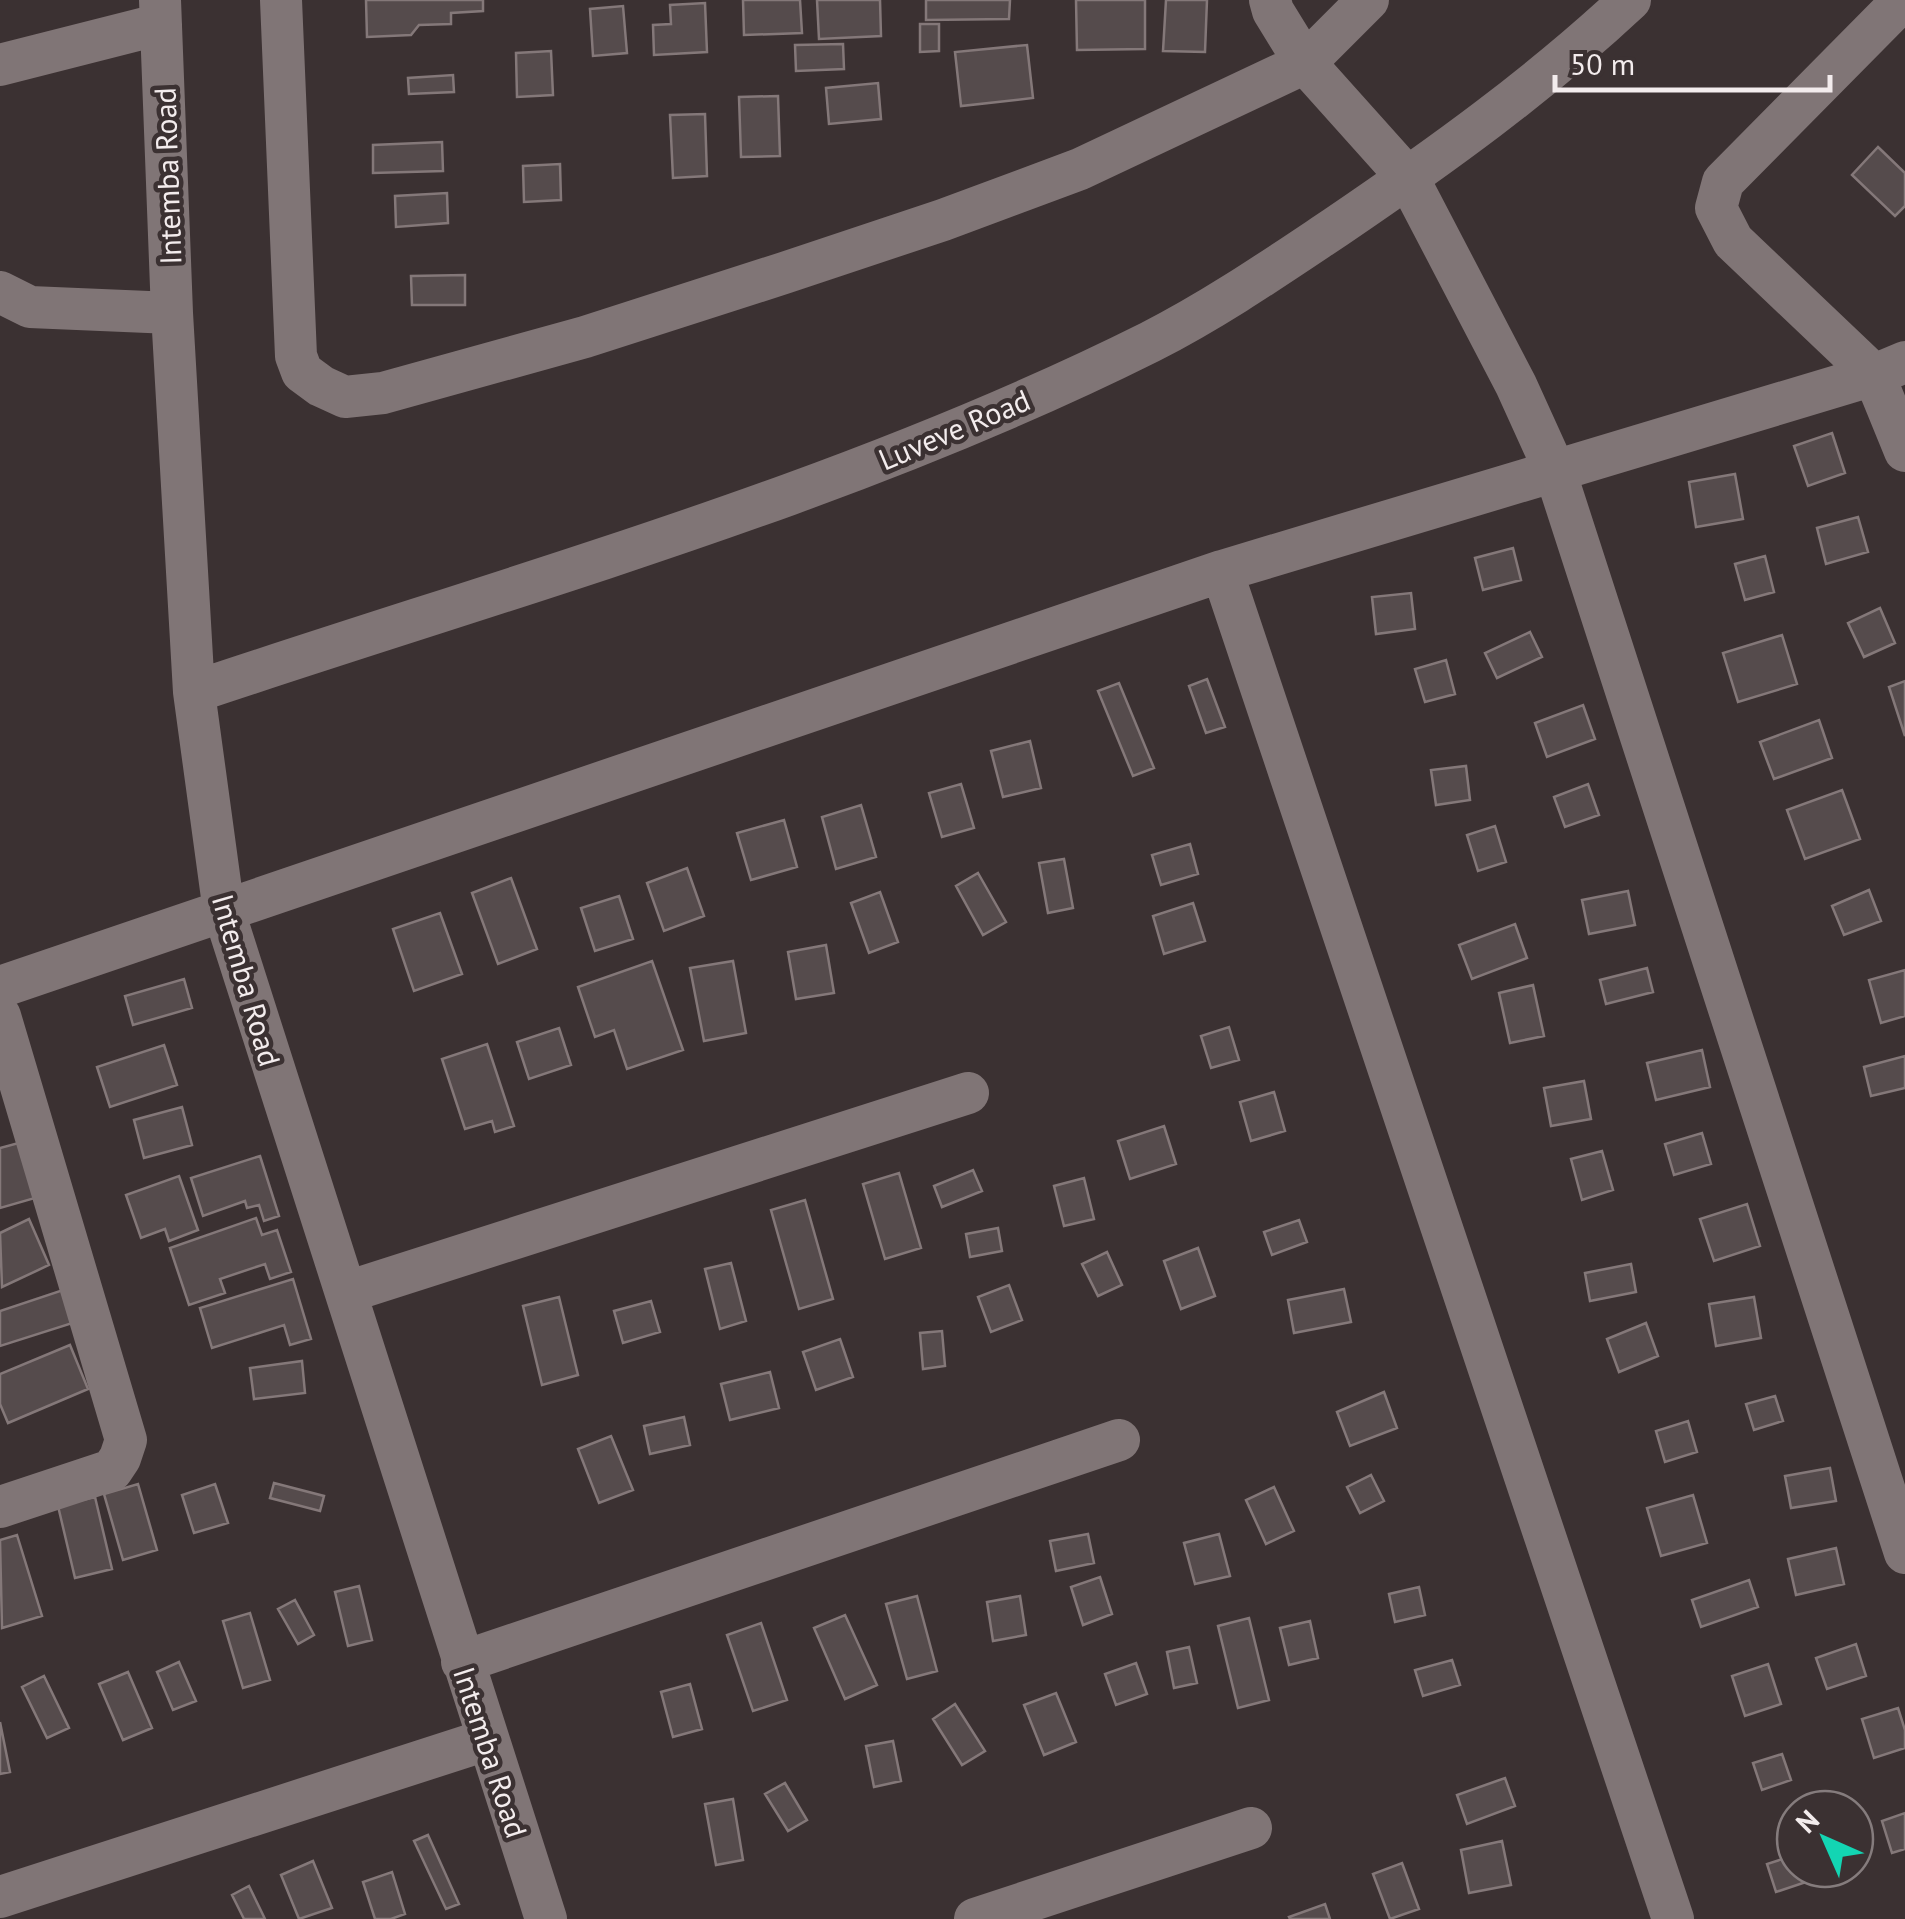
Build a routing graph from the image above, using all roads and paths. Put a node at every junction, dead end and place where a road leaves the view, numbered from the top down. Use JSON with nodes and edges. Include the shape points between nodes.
{"nodes":[{"id":1,"x":281,"y":0,"type":"edge"},
{"id":2,"x":1270,"y":0,"type":"edge"},
{"id":3,"x":1368,"y":0,"type":"edge"},
{"id":4,"x":1630,"y":0,"type":"edge"},
{"id":5,"x":1903,"y":0,"type":"edge"},
{"id":6,"x":160,"y":12,"type":"edge"},
{"id":7,"x":1305,"y":63,"type":"junction"},
{"id":8,"x":0,"y":65,"type":"edge"},
{"id":9,"x":1408,"y":178,"type":"junction"},
{"id":10,"x":0,"y":292,"type":"edge"},
{"id":11,"x":172,"y":313,"type":"junction"},
{"id":12,"x":1889,"y":369,"type":"edge"},
{"id":13,"x":1905,"y":452,"type":"edge"},
{"id":14,"x":1555,"y":471,"type":"junction"},
{"id":15,"x":1222,"y":571,"type":"junction"},
{"id":16,"x":194,"y":692,"type":"junction"},
{"id":17,"x":224,"y":912,"type":"junction"},
{"id":18,"x":0,"y":988,"type":"edge"},
{"id":19,"x":0,"y":1016,"type":"edge"},
{"id":20,"x":968,"y":1093,"type":"dead end"},
{"id":21,"x":346,"y":1292,"type":"junction"},
{"id":22,"x":1119,"y":1440,"type":"dead end"},
{"id":23,"x":0,"y":1507,"type":"edge"},
{"id":24,"x":1905,"y":1553,"type":"edge"},
{"id":25,"x":462,"y":1662,"type":"junction"},
{"id":26,"x":486,"y":1740,"type":"junction"},
{"id":27,"x":1251,"y":1828,"type":"dead end"},
{"id":28,"x":0,"y":1897,"type":"edge"},
{"id":29,"x":546,"y":1919,"type":"edge"},
{"id":30,"x":975,"y":1919,"type":"edge"},
{"id":31,"x":1673,"y":1919,"type":"edge"}],
"edges":[{"from":1,"to":7,"type":"street","via":[[296,356],[302,372],[346,397],[383,393],[586,337],[944,220],[1080,169]]},
{"from":2,"to":7,"type":"street"},
{"from":3,"to":7,"type":"street"},
{"from":4,"to":9,"type":"street","name":"Luveve Road","via":[[1568,58]]},
{"from":5,"to":12,"type":"street","via":[[1723,182],[1716,208],[1734,241]]},
{"from":6,"to":8,"type":"street"},
{"from":6,"to":11,"type":"street","name":"Intemba Road"},
{"from":7,"to":9,"type":"street"},
{"from":9,"to":14,"type":"street"},
{"from":9,"to":16,"type":"street","name":"Luveve Road","via":[[1258,279],[1152,340],[899,454]]},
{"from":10,"to":11,"type":"street","via":[[30,307]]},
{"from":11,"to":16,"type":"street","name":"Intemba Road"},
{"from":12,"to":13,"type":"street"},
{"from":12,"to":14,"type":"street"},
{"from":14,"to":15,"type":"street"},
{"from":14,"to":24,"type":"street"},
{"from":15,"to":17,"type":"street"},
{"from":15,"to":31,"type":"street"},
{"from":16,"to":17,"type":"street","name":"Intemba Road"},
{"from":17,"to":18,"type":"street"},
{"from":17,"to":21,"type":"street","name":"Intemba Road"},
{"from":19,"to":23,"type":"street","via":[[126,1440],[112,1470]]},
{"from":20,"to":21,"type":"street"},
{"from":21,"to":25,"type":"street","name":"Intemba Road"},
{"from":22,"to":25,"type":"street"},
{"from":25,"to":26,"type":"street","name":"Intemba Road"},
{"from":26,"to":28,"type":"street"},
{"from":26,"to":29,"type":"street","name":"Intemba Road"},
{"from":27,"to":30,"type":"street"}]}
